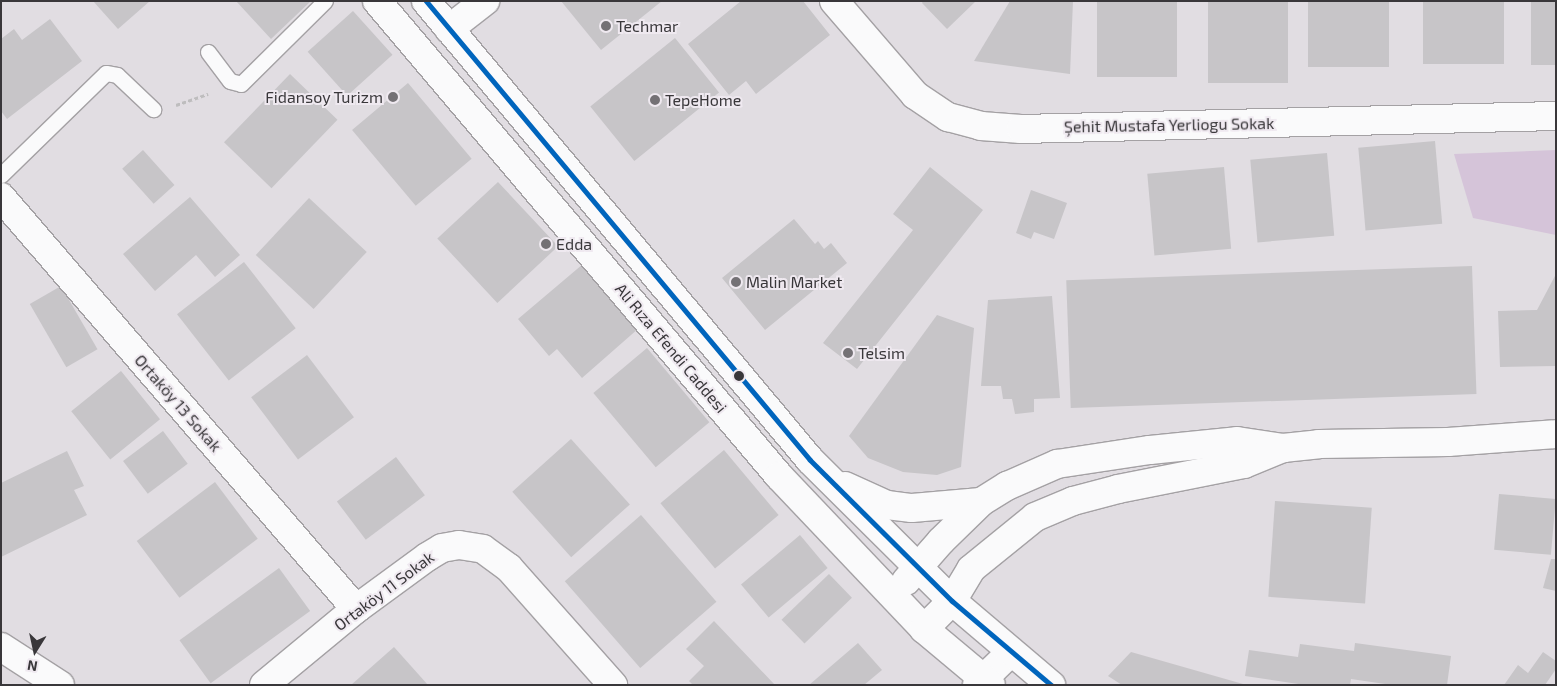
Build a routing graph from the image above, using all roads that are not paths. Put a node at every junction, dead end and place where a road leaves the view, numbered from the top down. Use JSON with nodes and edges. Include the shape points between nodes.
{"nodes":[{"id":1,"x":325,"y":1,"type":"edge"},
{"id":2,"x":377,"y":1,"type":"edge"},
{"id":3,"x":426,"y":1,"type":"edge"},
{"id":4,"x":485,"y":1,"type":"edge"},
{"id":5,"x":834,"y":1,"type":"edge"},
{"id":6,"x":449,"y":29,"type":"junction"},
{"id":7,"x":208,"y":52,"type":"dead end"},
{"id":8,"x":153,"y":109,"type":"road end"},
{"id":9,"x":1556,"y":116,"type":"edge"},
{"id":10,"x":1,"y":174,"type":"edge"},
{"id":11,"x":1,"y":197,"type":"edge"},
{"id":12,"x":1556,"y":434,"type":"edge"},
{"id":13,"x":1283,"y":448,"type":"junction"},
{"id":14,"x":830,"y":480,"type":"junction"},
{"id":15,"x":981,"y":502,"type":"junction"},
{"id":16,"x":919,"y":569,"type":"junction"},
{"id":17,"x":891,"y":596,"type":"junction"},
{"id":18,"x":952,"y":601,"type":"junction"},
{"id":19,"x":356,"y":609,"type":"junction"},
{"id":20,"x":924,"y":629,"type":"junction"},
{"id":21,"x":1,"y":647,"type":"edge"},
{"id":22,"x":1011,"y":652,"type":"junction"},
{"id":23,"x":984,"y":683,"type":"edge"},
{"id":24,"x":60,"y":685,"type":"edge"},
{"id":25,"x":264,"y":685,"type":"edge"},
{"id":26,"x":613,"y":685,"type":"edge"},
{"id":27,"x":1051,"y":685,"type":"edge"}],
"edges":[{"from":1,"to":7,"type":"lane","via":[[240,84],[228,79]]},
{"from":2,"to":17,"type":"main road","name":"Ali Rıza Efendi Caddesi","via":[[779,476]]},
{"from":3,"to":6,"type":"main road"},
{"from":4,"to":6,"type":"main road"},
{"from":5,"to":9,"type":"main road","name":"Şehit Mustafa Yerliogu Sokak","via":[[915,94],[948,117],[980,126],[1031,129]]},
{"from":6,"to":14,"type":"main road"},
{"from":8,"to":10,"type":"lane","via":[[117,75],[106,73]]},
{"from":11,"to":19,"type":"main road","name":"Ortaköy 13 Sokak"},
{"from":12,"to":13,"type":"main road"},
{"from":13,"to":15,"type":"main road","via":[[1237,441],[1057,464],[1006,486]]},
{"from":13,"to":18,"type":"main road","via":[[1244,464],[1118,489],[1074,501],[1035,517],[972,570]]},
{"from":14,"to":15,"type":"main road","via":[[887,505],[912,508]]},
{"from":14,"to":16,"type":"main road"},
{"from":15,"to":16,"type":"main road","via":[[941,541]]},
{"from":16,"to":17,"type":"main road"},
{"from":16,"to":18,"type":"main road"},
{"from":17,"to":20,"type":"main road","name":"Ali Rıza Efendi Caddesi"},
{"from":18,"to":20,"type":"main road"},
{"from":18,"to":22,"type":"main road"},
{"from":19,"to":25,"type":"main road","name":"Ortaköy 11 Sokak"},
{"from":19,"to":26,"type":"main road","name":"Ortaköy 11 Sokak","via":[[434,552],[450,546],[470,545],[483,549],[509,568]]},
{"from":20,"to":23,"type":"main road","name":"Ali Rıza Efendi Caddesi"},
{"from":21,"to":24,"type":"main road"},
{"from":22,"to":23,"type":"main road"},
{"from":22,"to":27,"type":"main road"}]}
